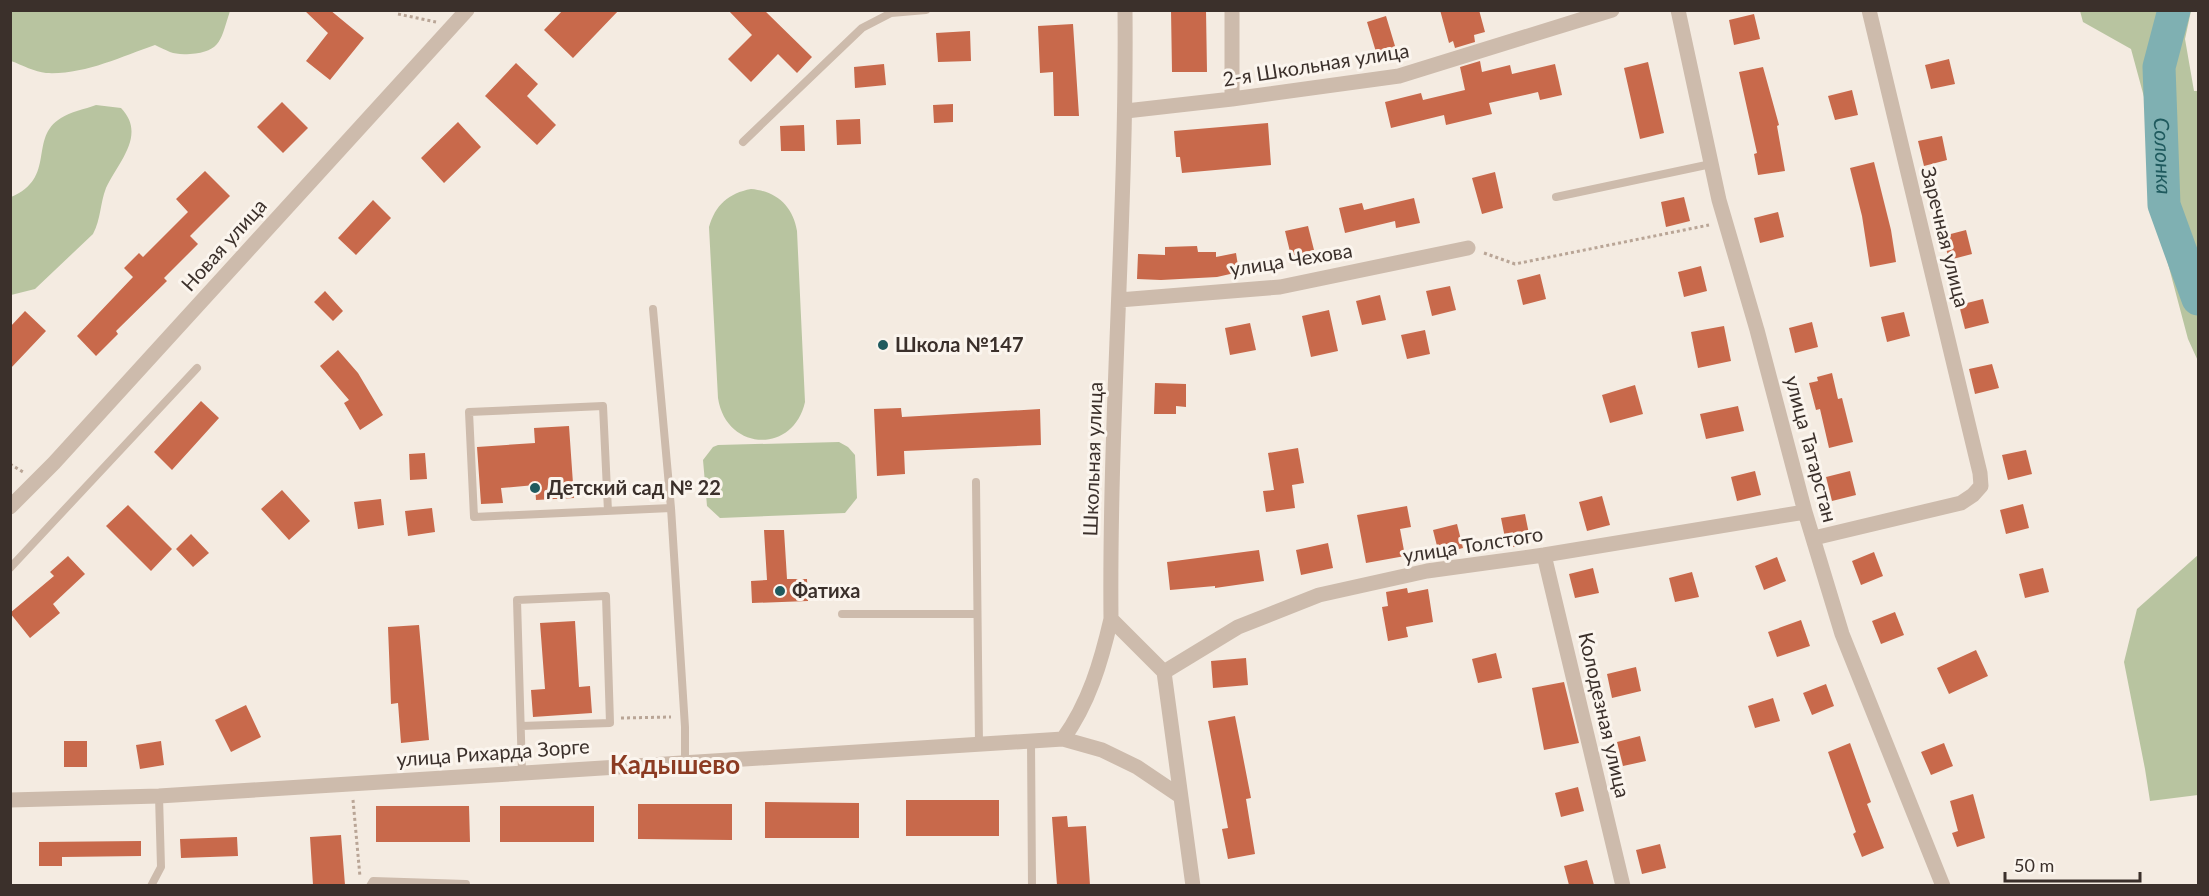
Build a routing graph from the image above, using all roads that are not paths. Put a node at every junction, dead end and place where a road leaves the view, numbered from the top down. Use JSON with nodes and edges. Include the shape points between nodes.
{"nodes":[{"id":1,"x":467,"y":10,"type":"edge"},
{"id":2,"x":926,"y":10,"type":"edge"},
{"id":3,"x":1125,"y":10,"type":"edge"},
{"id":4,"x":1232,"y":10,"type":"edge"},
{"id":5,"x":1612,"y":10,"type":"edge"},
{"id":6,"x":1678,"y":10,"type":"edge"},
{"id":7,"x":1869,"y":10,"type":"edge"},
{"id":8,"x":1232,"y":99,"type":"junction"},
{"id":9,"x":1126,"y":111,"type":"junction"},
{"id":10,"x":743,"y":142,"type":"dead end"},
{"id":11,"x":1711,"y":164,"type":"junction"},
{"id":12,"x":1556,"y":197,"type":"dead end"},
{"id":13,"x":1468,"y":248,"type":"road end"},
{"id":14,"x":1119,"y":300,"type":"junction"},
{"id":15,"x":653,"y":309,"type":"dead end"},
{"id":16,"x":197,"y":368,"type":"dead end"},
{"id":17,"x":976,"y":482,"type":"dead end"},
{"id":18,"x":10,"y":507,"type":"edge"},
{"id":19,"x":671,"y":508,"type":"junction"},
{"id":20,"x":608,"y":511,"type":"junction"},
{"id":21,"x":1805,"y":512,"type":"junction"},
{"id":22,"x":1814,"y":538,"type":"junction"},
{"id":23,"x":1544,"y":555,"type":"junction"},
{"id":24,"x":10,"y":568,"type":"edge"},
{"id":25,"x":842,"y":614,"type":"dead end"},
{"id":26,"x":977,"y":614,"type":"junction"},
{"id":27,"x":1111,"y":619,"type":"junction"},
{"id":28,"x":1164,"y":672,"type":"junction"},
{"id":29,"x":521,"y":726,"type":"junction"},
{"id":30,"x":1063,"y":739,"type":"junction"},
{"id":31,"x":1031,"y":741,"type":"junction"},
{"id":32,"x":979,"y":744,"type":"junction"},
{"id":33,"x":685,"y":762,"type":"junction"},
{"id":34,"x":522,"y":772,"type":"junction"},
{"id":35,"x":159,"y":796,"type":"junction"},
{"id":36,"x":1180,"y":796,"type":"junction"},
{"id":37,"x":10,"y":800,"type":"edge"},
{"id":38,"x":466,"y":884,"type":"dead end"},
{"id":39,"x":151,"y":885,"type":"edge"},
{"id":40,"x":370,"y":885,"type":"edge"},
{"id":41,"x":1032,"y":885,"type":"edge"},
{"id":42,"x":1193,"y":885,"type":"edge"},
{"id":43,"x":1623,"y":885,"type":"edge"},
{"id":44,"x":1943,"y":885,"type":"edge"}],
"edges":[{"from":1,"to":18,"type":"street","name":"Новая улица"},
{"from":2,"to":10,"type":"lane","via":[[891,13],[862,28]]},
{"from":3,"to":9,"type":"street","name":"Школьная улица"},
{"from":4,"to":8,"type":"street"},
{"from":5,"to":8,"type":"street","name":"2-я Школьная улица","via":[[1399,76]]},
{"from":6,"to":11,"type":"street","name":"улица Татарстан"},
{"from":7,"to":22,"type":"street","name":"Заречная улица","via":[[1981,486],[1961,503]]},
{"from":8,"to":9,"type":"street","name":"2-я Школьная улица"},
{"from":9,"to":14,"type":"street","name":"Школьная улица"},
{"from":11,"to":12,"type":"lane"},
{"from":11,"to":21,"type":"street","name":"улица Татарстан"},
{"from":13,"to":14,"type":"street","name":"улица Чехова","via":[[1280,287]]},
{"from":14,"to":27,"type":"street","name":"Школьная улица"},
{"from":15,"to":19,"type":"lane"},
{"from":16,"to":24,"type":"lane"},
{"from":17,"to":26,"type":"lane"},
{"from":19,"to":20,"type":"lane"},
{"from":19,"to":33,"type":"lane"},
{"from":20,"to":20,"type":"lane","via":[[474,517],[469,412],[603,406]]},
{"from":21,"to":22,"type":"street","name":"улица Татарстан"},
{"from":21,"to":23,"type":"street","name":"улица Толстого"},
{"from":22,"to":44,"type":"street","name":"улица Татарстан","via":[[1842,634]]},
{"from":23,"to":28,"type":"street","name":"улица Толстого","via":[[1427,571],[1319,595],[1238,627]]},
{"from":23,"to":43,"type":"street","name":"Колодезная улица"},
{"from":25,"to":26,"type":"lane"},
{"from":26,"to":32,"type":"lane"},
{"from":27,"to":28,"type":"street"},
{"from":27,"to":30,"type":"street","name":"Школьная улица","via":[[1091,689]]},
{"from":28,"to":36,"type":"street"},
{"from":29,"to":29,"type":"lane","via":[[516,600],[606,596],[610,723]]},
{"from":29,"to":34,"type":"lane"},
{"from":30,"to":31,"type":"street","name":"улица Рихарда Зорге"},
{"from":30,"to":36,"type":"street","name":"улица Рихарда Зорге","via":[[1102,750],[1137,767]]},
{"from":31,"to":32,"type":"street","name":"улица Рихарда Зорге"},
{"from":31,"to":41,"type":"lane"},
{"from":32,"to":33,"type":"street","name":"улица Рихарда Зорге"},
{"from":33,"to":34,"type":"street","name":"улица Рихарда Зорге"},
{"from":34,"to":35,"type":"street","name":"улица Рихарда Зорге"},
{"from":35,"to":37,"type":"street","name":"улица Рихарда Зорге"},
{"from":35,"to":39,"type":"lane","via":[[161,867]]},
{"from":36,"to":42,"type":"street"},
{"from":38,"to":40,"type":"lane","via":[[373,881]]}]}
